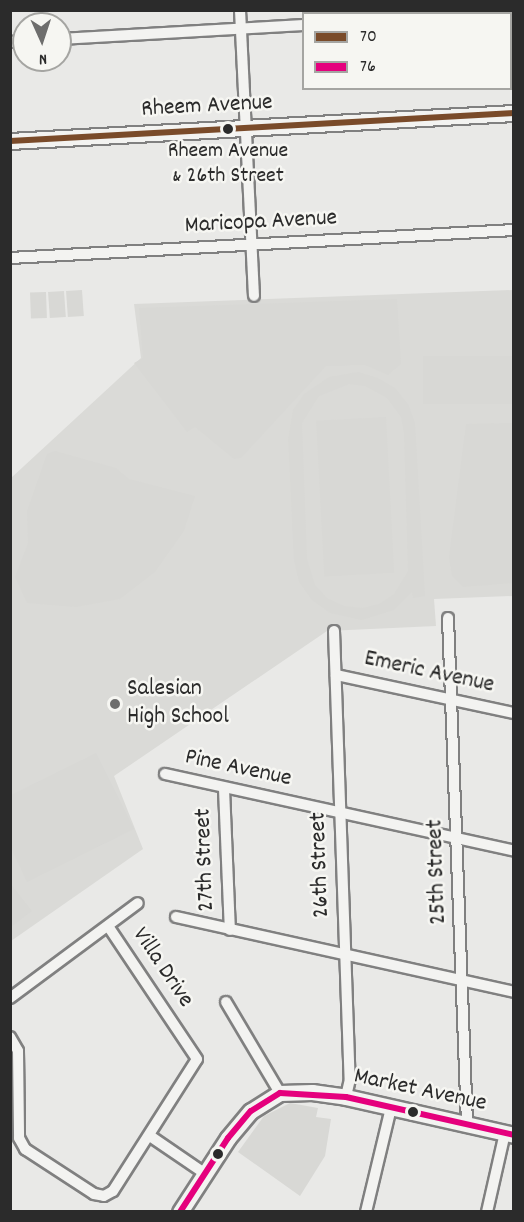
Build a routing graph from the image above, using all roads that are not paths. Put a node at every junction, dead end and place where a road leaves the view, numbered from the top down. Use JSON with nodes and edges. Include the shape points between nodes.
{"nodes":[{"id":1,"x":240,"y":10,"type":"edge"},
{"id":2,"x":513,"y":11,"type":"edge"},
{"id":3,"x":302,"y":25,"type":"edge"},
{"id":4,"x":241,"y":29,"type":"junction"},
{"id":5,"x":513,"y":29,"type":"edge"},
{"id":6,"x":72,"y":38,"type":"edge"},
{"id":7,"x":513,"y":113,"type":"edge"},
{"id":8,"x":244,"y":127,"type":"junction"},
{"id":9,"x":10,"y":141,"type":"edge"},
{"id":10,"x":513,"y":230,"type":"edge"},
{"id":11,"x":252,"y":244,"type":"junction"},
{"id":12,"x":10,"y":258,"type":"edge"},
{"id":13,"x":254,"y":296,"type":"dead end"},
{"id":14,"x":448,"y":618,"type":"dead end"},
{"id":15,"x":334,"y":631,"type":"dead end"},
{"id":16,"x":336,"y":675,"type":"junction"},
{"id":17,"x":452,"y":699,"type":"junction"},
{"id":18,"x":513,"y":713,"type":"edge"},
{"id":19,"x":165,"y":774,"type":"dead end"},
{"id":20,"x":224,"y":789,"type":"junction"},
{"id":21,"x":341,"y":812,"type":"junction"},
{"id":22,"x":457,"y":838,"type":"junction"},
{"id":23,"x":513,"y":851,"type":"edge"},
{"id":24,"x":138,"y":903,"type":"dead end"},
{"id":25,"x":176,"y":917,"type":"dead end"},
{"id":26,"x":108,"y":926,"type":"junction"},
{"id":27,"x":230,"y":930,"type":"junction"},
{"id":28,"x":346,"y":956,"type":"junction"},
{"id":29,"x":463,"y":981,"type":"junction"},
{"id":30,"x":513,"y":992,"type":"edge"},
{"id":31,"x":10,"y":998,"type":"edge"},
{"id":32,"x":226,"y":1002,"type":"dead end"},
{"id":33,"x":10,"y":1037,"type":"edge"},
{"id":34,"x":280,"y":1093,"type":"junction"},
{"id":35,"x":345,"y":1097,"type":"junction"},
{"id":36,"x":391,"y":1108,"type":"junction"},
{"id":37,"x":467,"y":1124,"type":"junction"},
{"id":38,"x":509,"y":1134,"type":"edge"},
{"id":39,"x":150,"y":1136,"type":"junction"},
{"id":40,"x":204,"y":1173,"type":"junction"},
{"id":41,"x":180,"y":1212,"type":"edge"},
{"id":42,"x":366,"y":1212,"type":"edge"},
{"id":43,"x":487,"y":1212,"type":"edge"}],
"edges":[{"from":1,"to":4,"type":"street"},
{"from":2,"to":5,"type":"street"},
{"from":3,"to":4,"type":"street"},
{"from":4,"to":6,"type":"street"},
{"from":4,"to":8,"type":"street"},
{"from":7,"to":8,"type":"street","name":"Rheem Avenue"},
{"from":8,"to":9,"type":"street","name":"Rheem Avenue"},
{"from":8,"to":11,"type":"street"},
{"from":10,"to":11,"type":"street","name":"Maricopa Avenue"},
{"from":11,"to":12,"type":"street","name":"Maricopa Avenue"},
{"from":11,"to":13,"type":"street"},
{"from":14,"to":17,"type":"street","name":"25th Street"},
{"from":15,"to":16,"type":"street","name":"26th Street"},
{"from":16,"to":17,"type":"street","name":"Emeric Avenue"},
{"from":16,"to":21,"type":"street","name":"26th Street"},
{"from":17,"to":18,"type":"street","name":"Emeric Avenue"},
{"from":17,"to":22,"type":"street","name":"25th Street"},
{"from":19,"to":20,"type":"street","name":"Pine Avenue"},
{"from":20,"to":21,"type":"street","name":"Pine Avenue"},
{"from":20,"to":27,"type":"street","name":"27th Street"},
{"from":21,"to":22,"type":"street","name":"Pine Avenue"},
{"from":21,"to":28,"type":"street","name":"26th Street"},
{"from":22,"to":23,"type":"street","name":"Pine Avenue"},
{"from":22,"to":29,"type":"street","name":"25th Street"},
{"from":24,"to":26,"type":"street"},
{"from":25,"to":27,"type":"street"},
{"from":26,"to":31,"type":"street","name":"Villa Drive"},
{"from":26,"to":39,"type":"street","name":"Villa Drive","via":[[197,1059]]},
{"from":27,"to":28,"type":"street"},
{"from":28,"to":29,"type":"street"},
{"from":28,"to":35,"type":"street","name":"26th Street","via":[[350,1079]]},
{"from":29,"to":30,"type":"street"},
{"from":29,"to":37,"type":"street","name":"25th Street"},
{"from":32,"to":34,"type":"street"},
{"from":33,"to":39,"type":"street","name":"Villa Drive","via":[[18,1051],[19,1138],[26,1149],[94,1194],[104,1196],[113,1191]]},
{"from":34,"to":35,"type":"street","name":"Market Avenue"},
{"from":34,"to":40,"type":"street","via":[[251,1111]]},
{"from":35,"to":36,"type":"street","name":"Market Avenue"},
{"from":36,"to":37,"type":"street","name":"Market Avenue"},
{"from":36,"to":42,"type":"street"},
{"from":37,"to":38,"type":"street","name":"Market Avenue"},
{"from":38,"to":43,"type":"street"},
{"from":39,"to":40,"type":"street"},
{"from":40,"to":41,"type":"street"}]}
